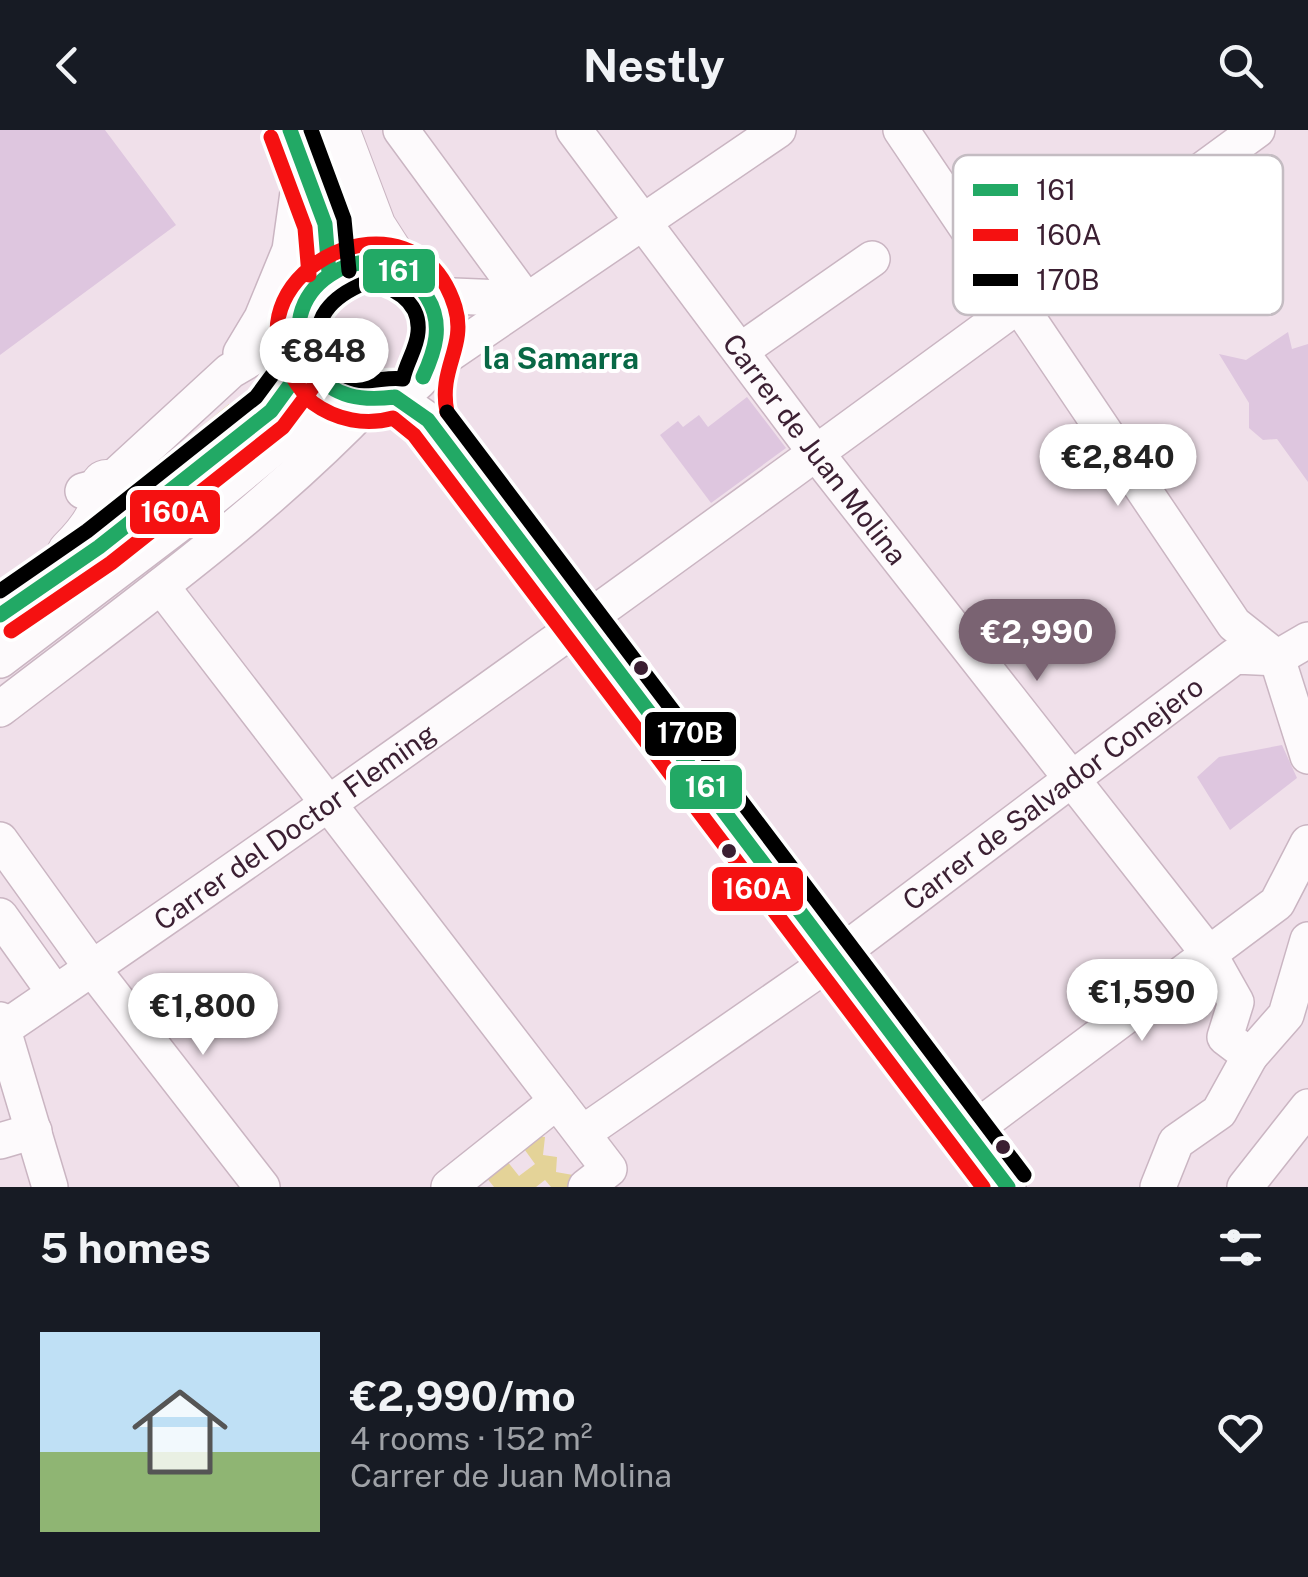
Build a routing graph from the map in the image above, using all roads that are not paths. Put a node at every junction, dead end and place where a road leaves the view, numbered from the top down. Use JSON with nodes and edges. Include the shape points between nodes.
{"nodes":[{"id":1,"x":401,"y":130,"type":"edge"},
{"id":2,"x":574,"y":130,"type":"edge"},
{"id":3,"x":778,"y":130,"type":"edge"},
{"id":4,"x":901,"y":130,"type":"edge"},
{"id":5,"x":1257,"y":130,"type":"edge"},
{"id":6,"x":309,"y":139,"type":"edge"},
{"id":7,"x":1223,"y":155,"type":"edge"},
{"id":8,"x":953,"y":206,"type":"edge"},
{"id":9,"x":644,"y":224,"type":"junction"},
{"id":10,"x":872,"y":259,"type":"dead end"},
{"id":11,"x":329,"y":274,"type":"junction"},
{"id":12,"x":412,"y":281,"type":"junction"},
{"id":13,"x":525,"y":299,"type":"junction"},
{"id":14,"x":302,"y":308,"type":"junction"},
{"id":15,"x":1005,"y":315,"type":"edge"},
{"id":16,"x":1027,"y":315,"type":"edge"},
{"id":17,"x":740,"y":352,"type":"junction"},
{"id":18,"x":230,"y":371,"type":"junction"},
{"id":19,"x":377,"y":384,"type":"junction"},
{"id":20,"x":816,"y":452,"type":"junction"},
{"id":21,"x":95,"y":488,"type":"joint"},
{"id":22,"x":48,"y":578,"type":"junction"},
{"id":23,"x":161,"y":586,"type":"junction"},
{"id":24,"x":585,"y":622,"type":"junction"},
{"id":25,"x":1308,"y":640,"type":"edge"},
{"id":26,"x":1,"y":649,"type":"edge"},
{"id":27,"x":1277,"y":658,"type":"junction"},
{"id":28,"x":0,"y":709,"type":"edge"},
{"id":29,"x":1308,"y":756,"type":"edge"},
{"id":30,"x":1070,"y":778,"type":"junction"},
{"id":31,"x":329,"y":805,"type":"junction"},
{"id":32,"x":0,"y":840,"type":"edge"},
{"id":33,"x":1308,"y":844,"type":"edge"},
{"id":34,"x":1277,"y":903,"type":"junction"},
{"id":35,"x":0,"y":916,"type":"edge"},
{"id":36,"x":1308,"y":929,"type":"edge"},
{"id":37,"x":1308,"y":940,"type":"edge"},
{"id":38,"x":1209,"y":954,"type":"junction"},
{"id":39,"x":837,"y":955,"type":"junction"},
{"id":40,"x":92,"y":968,"type":"junction"},
{"id":41,"x":55,"y":993,"type":"junction"},
{"id":42,"x":2,"y":1024,"type":"edge"},
{"id":43,"x":1250,"y":1056,"type":"junction"},
{"id":44,"x":557,"y":1101,"type":"junction"},
{"id":45,"x":1308,"y":1107,"type":"edge"},
{"id":46,"x":583,"y":1133,"type":"junction"},
{"id":47,"x":968,"y":1134,"type":"junction"},
{"id":48,"x":17,"y":1136,"type":"edge"},
{"id":49,"x":606,"y":1181,"type":"edge"},
{"id":50,"x":1009,"y":1184,"type":"edge"},
{"id":51,"x":50,"y":1187,"type":"edge"},
{"id":52,"x":262,"y":1187,"type":"edge"},
{"id":53,"x":449,"y":1187,"type":"edge"},
{"id":54,"x":1158,"y":1187,"type":"edge"},
{"id":55,"x":1245,"y":1187,"type":"edge"}],
"edges":[{"from":1,"to":13,"type":"street"},
{"from":2,"to":9,"type":"street","name":"Carrer de Juan Molina"},
{"from":3,"to":9,"type":"street"},
{"from":4,"to":8,"type":"street"},
{"from":5,"to":7,"type":"street","name":"Carrer del Doctor Fleming"},
{"from":6,"to":11,"type":"street"},
{"from":6,"to":12,"type":"highway"},
{"from":6,"to":18,"type":"street","via":[[290,250],[262,318]]},
{"from":9,"to":13,"type":"street"},
{"from":9,"to":17,"type":"street","name":"Carrer de Juan Molina"},
{"from":10,"to":17,"type":"street"},
{"from":11,"to":12,"type":"street","via":[[374,262]]},
{"from":11,"to":14,"type":"street"},
{"from":12,"to":13,"type":"street"},
{"from":12,"to":19,"type":"street","via":[[439,331]]},
{"from":13,"to":19,"type":"street"},
{"from":14,"to":18,"type":"street","via":[[257,355]]},
{"from":14,"to":19,"type":"street","via":[[300,346]]},
{"from":15,"to":20,"type":"street","name":"Carrer del Doctor Fleming"},
{"from":16,"to":27,"type":"street","via":[[1234,624]]},
{"from":17,"to":20,"type":"street","name":"Carrer de Juan Molina"},
{"from":18,"to":21,"type":"street"},
{"from":19,"to":22,"type":"highway","via":[[272,412],[99,547]]},
{"from":19,"to":23,"type":"street","via":[[326,448]]},
{"from":19,"to":24,"type":"street","via":[[428,420]]},
{"from":19,"to":26,"type":"street"},
{"from":20,"to":24,"type":"street","name":"Carrer del Doctor Fleming"},
{"from":20,"to":30,"type":"street","name":"Carrer de Juan Molina"},
{"from":21,"to":22,"type":"highway","via":[[108,496],[90,536]]},
{"from":22,"to":26,"type":"highway"},
{"from":23,"to":28,"type":"street"},
{"from":23,"to":31,"type":"street"},
{"from":24,"to":31,"type":"street","name":"Carrer del Doctor Fleming"},
{"from":24,"to":39,"type":"street"},
{"from":25,"to":27,"type":"street"},
{"from":27,"to":29,"type":"street"},
{"from":27,"to":30,"type":"street","name":"Carrer de Salvador Conejero","via":[[1235,656]]},
{"from":30,"to":38,"type":"street","name":"Carrer de Juan Molina"},
{"from":30,"to":39,"type":"street","name":"Carrer de Salvador Conejero"},
{"from":31,"to":40,"type":"street","name":"Carrer del Doctor Fleming"},
{"from":31,"to":44,"type":"street"},
{"from":32,"to":40,"type":"street"},
{"from":33,"to":34,"type":"street"},
{"from":34,"to":36,"type":"street"},
{"from":34,"to":38,"type":"street"},
{"from":35,"to":41,"type":"street"},
{"from":37,"to":43,"type":"street","via":[[1286,1014]]},
{"from":38,"to":43,"type":"street","name":"Carrer de Juan Molina","via":[[1236,1002],[1225,1036]]},
{"from":38,"to":47,"type":"street"},
{"from":39,"to":46,"type":"street","name":"Carrer de Salvador Conejero"},
{"from":39,"to":47,"type":"street"},
{"from":40,"to":41,"type":"street","name":"Carrer del Doctor Fleming"},
{"from":40,"to":52,"type":"street"},
{"from":41,"to":42,"type":"street","name":"Carrer del Doctor Fleming"},
{"from":42,"to":48,"type":"street"},
{"from":43,"to":54,"type":"street","via":[[1219,1112],[1176,1142]]},
{"from":44,"to":46,"type":"street"},
{"from":44,"to":53,"type":"street"},
{"from":45,"to":55,"type":"street"},
{"from":46,"to":49,"type":"street"},
{"from":47,"to":50,"type":"street"},
{"from":48,"to":51,"type":"street"}]}
